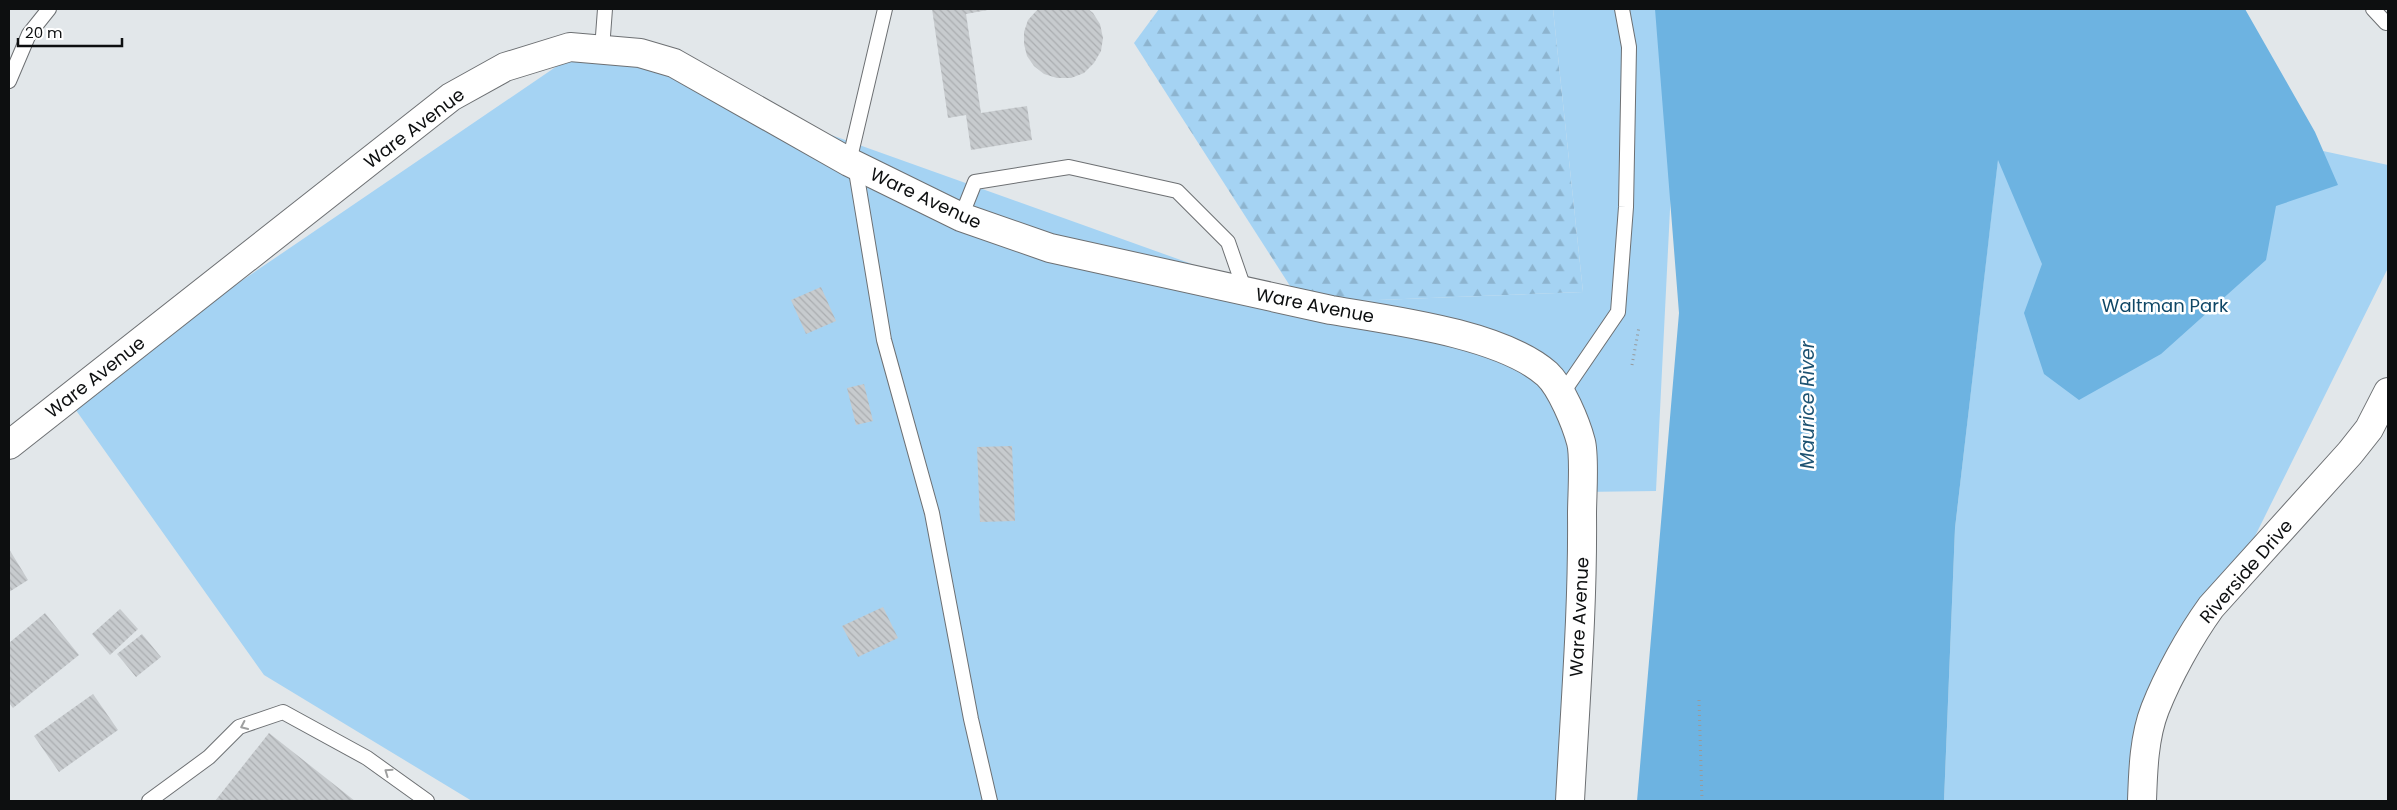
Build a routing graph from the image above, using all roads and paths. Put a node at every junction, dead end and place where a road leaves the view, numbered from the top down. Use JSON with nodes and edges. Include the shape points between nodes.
{"nodes":[{"id":1,"x":49,"y":9,"type":"edge"},
{"id":2,"x":605,"y":9,"type":"edge"},
{"id":3,"x":885,"y":9,"type":"edge"},
{"id":4,"x":1622,"y":9,"type":"edge"},
{"id":5,"x":2373,"y":9,"type":"edge"},
{"id":6,"x":2380,"y":9,"type":"edge"},
{"id":7,"x":2387,"y":25,"type":"edge"},
{"id":8,"x":602,"y":48,"type":"junction"},
{"id":9,"x":9,"y":81,"type":"edge"},
{"id":10,"x":852,"y":164,"type":"junction"},
{"id":11,"x":960,"y":217,"type":"junction"},
{"id":12,"x":1245,"y":291,"type":"junction"},
{"id":13,"x":2388,"y":392,"type":"edge"},
{"id":14,"x":1562,"y":394,"type":"junction"},
{"id":15,"x":9,"y":446,"type":"edge"},
{"id":16,"x":1699,"y":700,"type":"dead end"},
{"id":17,"x":149,"y":801,"type":"edge"},
{"id":18,"x":427,"y":801,"type":"edge"},
{"id":19,"x":990,"y":801,"type":"edge"},
{"id":20,"x":1570,"y":801,"type":"edge"},
{"id":21,"x":1702,"y":801,"type":"edge"},
{"id":22,"x":2142,"y":801,"type":"edge"}],
"edges":[{"from":1,"to":9,"type":"lane","via":[[29,34]]},
{"from":2,"to":8,"type":"lane"},
{"from":3,"to":10,"type":"lane"},
{"from":4,"to":14,"type":"lane","via":[[1629,56],[1626,207],[1618,312]]},
{"from":5,"to":7,"type":"lane"},
{"from":6,"to":7,"type":"lane"},
{"from":8,"to":10,"type":"street","name":"Ware Avenue","via":[[640,53],[674,63]]},
{"from":8,"to":15,"type":"street","name":"Ware Avenue","via":[[570,47],[505,67],[451,97]]},
{"from":10,"to":11,"type":"street","name":"Ware Avenue"},
{"from":10,"to":19,"type":"lane","via":[[884,340],[932,513],[971,720]]},
{"from":11,"to":12,"type":"street","name":"Ware Avenue","via":[[1050,248]]},
{"from":11,"to":12,"type":"lane","via":[[976,182],[1069,167],[1177,191],[1228,242]]},
{"from":12,"to":14,"type":"street","name":"Ware Avenue","via":[[1471,338],[1519,355],[1548,375]]},
{"from":13,"to":22,"type":"street","name":"Riverside Drive","via":[[2369,429],[2350,453],[2196,627],[2155,710],[2144,760]]},
{"from":14,"to":20,"type":"street","name":"Ware Avenue","via":[[1581,443],[1582,547]]},
{"from":16,"to":21,"type":"path"},
{"from":18,"to":17,"type":"lane","one_way":true,"via":[[367,758],[282,712],[239,727],[209,757]]}]}
